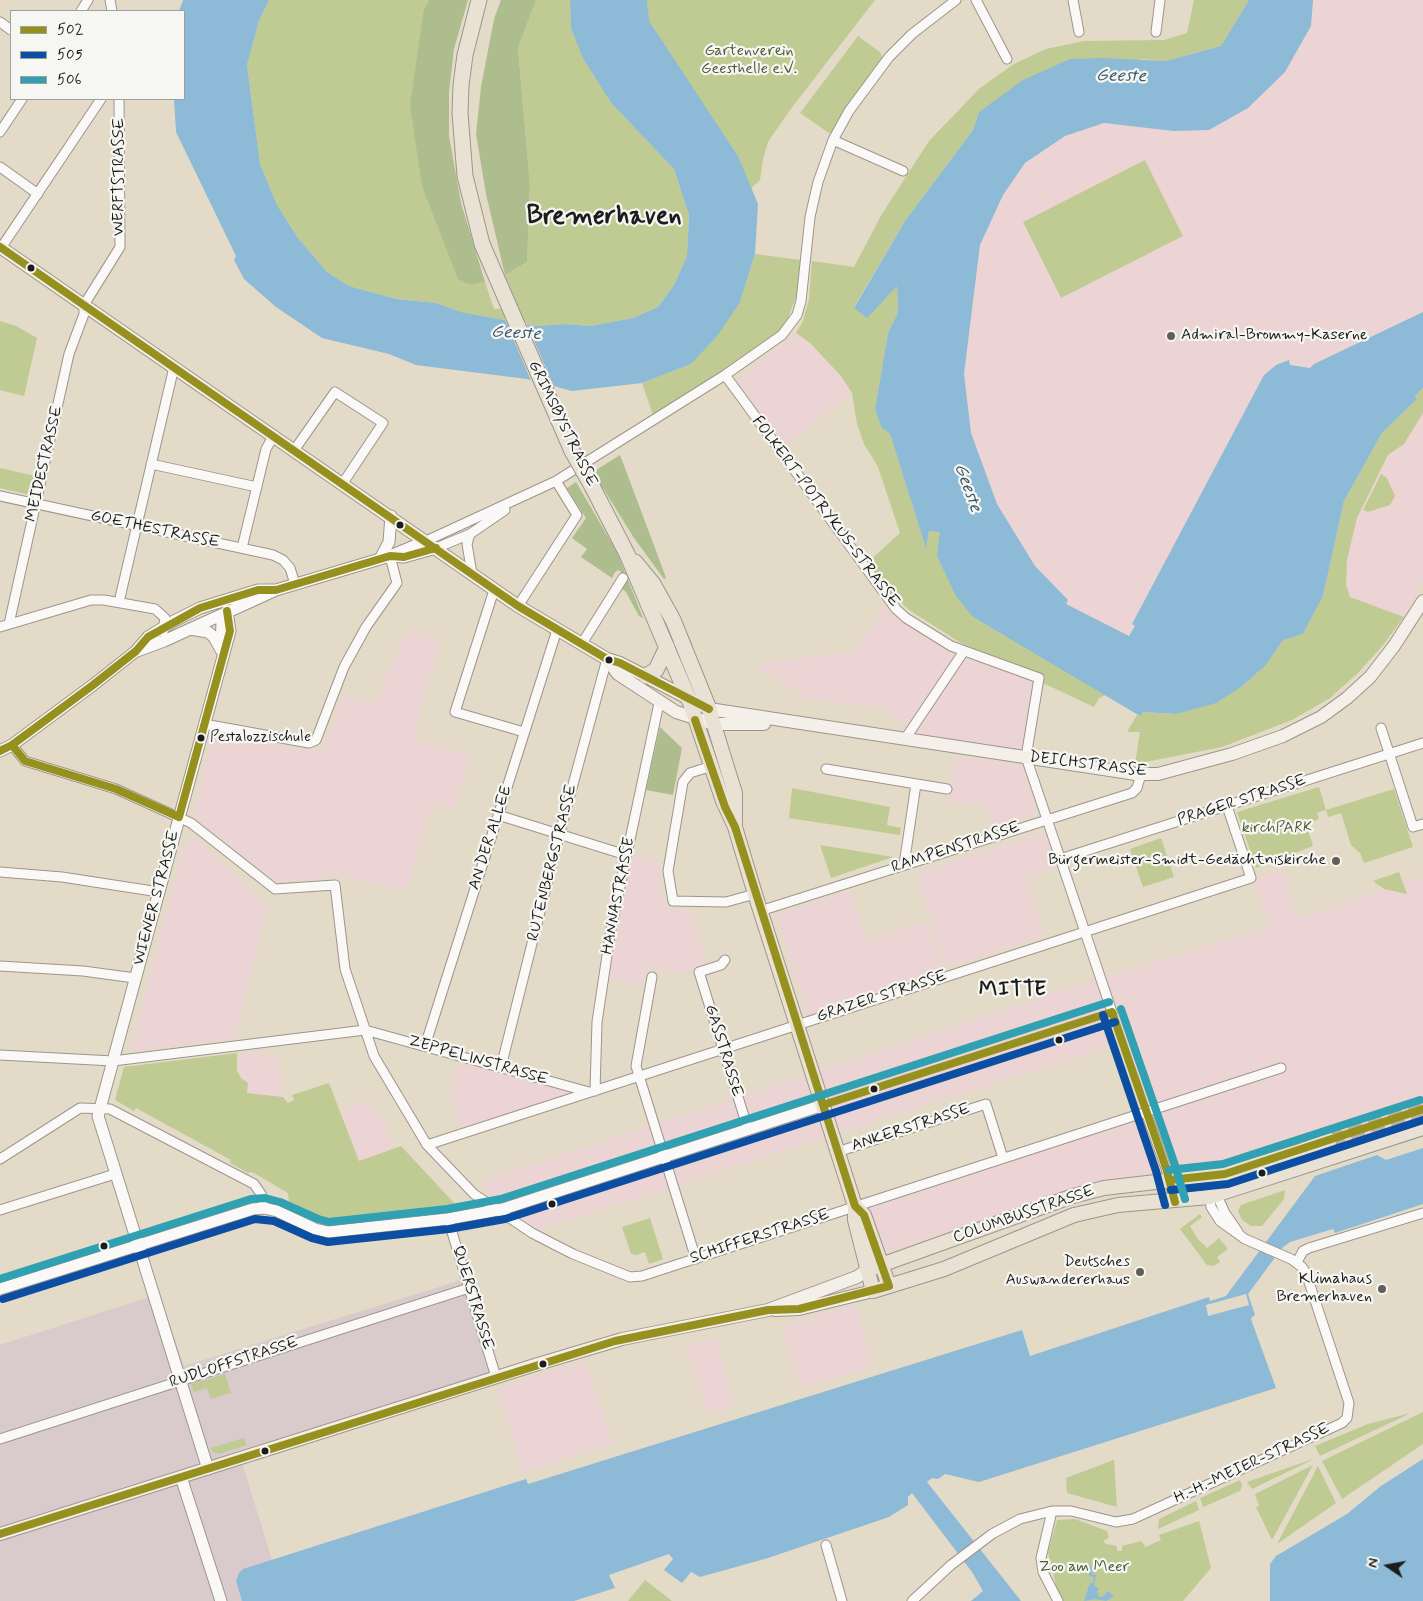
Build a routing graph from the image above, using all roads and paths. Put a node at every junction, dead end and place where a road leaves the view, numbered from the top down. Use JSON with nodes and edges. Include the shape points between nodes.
{"nodes":[{"id":1,"x":479,"y":0,"type":"edge"},
{"id":2,"x":956,"y":0,"type":"edge"},
{"id":3,"x":976,"y":0,"type":"edge"},
{"id":4,"x":1073,"y":0,"type":"edge"},
{"id":5,"x":1160,"y":0,"type":"edge"},
{"id":6,"x":1079,"y":32,"type":"dead end"},
{"id":7,"x":1156,"y":32,"type":"dead end"},
{"id":8,"x":1007,"y":59,"type":"dead end"},
{"id":9,"x":21,"y":100,"type":"edge"},
{"id":10,"x":101,"y":100,"type":"edge"},
{"id":11,"x":119,"y":100,"type":"edge"},
{"id":12,"x":0,"y":132,"type":"edge"},
{"id":13,"x":833,"y":140,"type":"junction"},
{"id":14,"x":0,"y":167,"type":"edge"},
{"id":15,"x":903,"y":171,"type":"dead end"},
{"id":16,"x":38,"y":194,"type":"junction"},
{"id":17,"x":1,"y":247,"type":"edge"},
{"id":18,"x":84,"y":305,"type":"junction"},
{"id":19,"x":174,"y":366,"type":"junction"},
{"id":20,"x":725,"y":375,"type":"junction"},
{"id":21,"x":274,"y":435,"type":"junction"},
{"id":22,"x":295,"y":450,"type":"junction"},
{"id":23,"x":151,"y":464,"type":"junction"},
{"id":24,"x":556,"y":481,"type":"junction"},
{"id":25,"x":343,"y":483,"type":"junction"},
{"id":26,"x":257,"y":487,"type":"junction"},
{"id":27,"x":0,"y":496,"type":"edge"},
{"id":28,"x":526,"y":496,"type":"junction"},
{"id":29,"x":36,"y":504,"type":"junction"},
{"id":30,"x":391,"y":516,"type":"junction"},
{"id":31,"x":137,"y":526,"type":"junction"},
{"id":32,"x":470,"y":534,"type":"junction"},
{"id":33,"x":431,"y":544,"type":"junction"},
{"id":34,"x":242,"y":548,"type":"junction"},
{"id":35,"x":627,"y":554,"type":"junction"},
{"id":36,"x":385,"y":557,"type":"junction"},
{"id":37,"x":472,"y":574,"type":"junction"},
{"id":38,"x":623,"y":578,"type":"dead end"},
{"id":39,"x":295,"y":584,"type":"junction"},
{"id":40,"x":276,"y":590,"type":"junction"},
{"id":41,"x":494,"y":590,"type":"junction"},
{"id":42,"x":242,"y":594,"type":"junction"},
{"id":43,"x":1423,"y":601,"type":"edge"},
{"id":44,"x":119,"y":602,"type":"junction"},
{"id":45,"x":208,"y":606,"type":"junction"},
{"id":46,"x":518,"y":606,"type":"junction"},
{"id":47,"x":227,"y":612,"type":"junction"},
{"id":48,"x":4,"y":625,"type":"edge"},
{"id":49,"x":164,"y":626,"type":"junction"},
{"id":50,"x":190,"y":629,"type":"junction"},
{"id":51,"x":557,"y":630,"type":"junction"},
{"id":52,"x":159,"y":643,"type":"junction"},
{"id":53,"x":581,"y":645,"type":"junction"},
{"id":54,"x":667,"y":647,"type":"junction"},
{"id":55,"x":136,"y":651,"type":"junction"},
{"id":56,"x":964,"y":651,"type":"junction"},
{"id":57,"x":221,"y":654,"type":"junction"},
{"id":58,"x":607,"y":659,"type":"junction"},
{"id":59,"x":646,"y":676,"type":"junction"},
{"id":60,"x":689,"y":700,"type":"junction"},
{"id":61,"x":659,"y":703,"type":"junction"},
{"id":62,"x":709,"y":709,"type":"junction"},
{"id":63,"x":696,"y":720,"type":"junction"},
{"id":64,"x":781,"y":720,"type":"junction"},
{"id":65,"x":204,"y":724,"type":"junction"},
{"id":66,"x":714,"y":724,"type":"junction"},
{"id":67,"x":1381,"y":728,"type":"dead end"},
{"id":68,"x":524,"y":732,"type":"junction"},
{"id":69,"x":906,"y":739,"type":"junction"},
{"id":70,"x":1423,"y":743,"type":"edge"},
{"id":71,"x":12,"y":745,"type":"junction"},
{"id":72,"x":0,"y":751,"type":"edge"},
{"id":73,"x":1389,"y":754,"type":"junction"},
{"id":74,"x":1026,"y":757,"type":"junction"},
{"id":75,"x":718,"y":763,"type":"junction"},
{"id":76,"x":826,"y":769,"type":"dead end"},
{"id":77,"x":1140,"y":774,"type":"junction"},
{"id":78,"x":916,"y":784,"type":"junction"},
{"id":79,"x":947,"y":789,"type":"dead end"},
{"id":80,"x":1228,"y":806,"type":"junction"},
{"id":81,"x":498,"y":815,"type":"junction"},
{"id":82,"x":179,"y":817,"type":"junction"},
{"id":83,"x":1047,"y":819,"type":"junction"},
{"id":84,"x":1423,"y":824,"type":"edge"},
{"id":85,"x":559,"y":836,"type":"junction"},
{"id":86,"x":626,"y":855,"type":"junction"},
{"id":87,"x":1060,"y":859,"type":"junction"},
{"id":88,"x":904,"y":865,"type":"junction"},
{"id":89,"x":0,"y":872,"type":"edge"},
{"id":90,"x":159,"y":892,"type":"junction"},
{"id":91,"x":755,"y":894,"type":"junction"},
{"id":92,"x":760,"y":911,"type":"junction"},
{"id":93,"x":1085,"y":931,"type":"junction"},
{"id":94,"x":725,"y":960,"type":"dead end"},
{"id":95,"x":0,"y":966,"type":"edge"},
{"id":96,"x":652,"y":977,"type":"dead end"},
{"id":97,"x":135,"y":978,"type":"junction"},
{"id":98,"x":1112,"y":1012,"type":"dead end"},
{"id":99,"x":798,"y":1024,"type":"junction"},
{"id":100,"x":365,"y":1030,"type":"junction"},
{"id":101,"x":425,"y":1046,"type":"junction"},
{"id":102,"x":723,"y":1049,"type":"junction"},
{"id":103,"x":0,"y":1055,"type":"edge"},
{"id":104,"x":113,"y":1060,"type":"junction"},
{"id":105,"x":501,"y":1067,"type":"junction"},
{"id":106,"x":1281,"y":1068,"type":"dead end"},
{"id":107,"x":638,"y":1077,"type":"junction"},
{"id":108,"x":593,"y":1092,"type":"junction"},
{"id":109,"x":823,"y":1105,"type":"junction"},
{"id":110,"x":100,"y":1108,"type":"junction"},
{"id":111,"x":1146,"y":1112,"type":"junction"},
{"id":112,"x":1423,"y":1128,"type":"edge"},
{"id":113,"x":748,"y":1129,"type":"junction"},
{"id":114,"x":1330,"y":1140,"type":"tunnel mouth"},
{"id":115,"x":427,"y":1145,"type":"junction"},
{"id":116,"x":837,"y":1152,"type":"junction"},
{"id":117,"x":663,"y":1157,"type":"junction"},
{"id":118,"x":1003,"y":1158,"type":"junction"},
{"id":119,"x":0,"y":1159,"type":"edge"},
{"id":120,"x":115,"y":1174,"type":"junction"},
{"id":121,"x":1208,"y":1175,"type":"junction"},
{"id":122,"x":1170,"y":1180,"type":"junction"},
{"id":123,"x":1213,"y":1196,"type":"junction"},
{"id":124,"x":1175,"y":1202,"type":"junction"},
{"id":125,"x":855,"y":1206,"type":"junction"},
{"id":126,"x":264,"y":1208,"type":"junction"},
{"id":127,"x":0,"y":1210,"type":"edge"},
{"id":128,"x":497,"y":1210,"type":"junction"},
{"id":129,"x":1423,"y":1212,"type":"edge"},
{"id":130,"x":448,"y":1219,"type":"junction"},
{"id":131,"x":138,"y":1246,"type":"junction"},
{"id":132,"x":696,"y":1259,"type":"junction"},
{"id":133,"x":1297,"y":1262,"type":"junction"},
{"id":134,"x":882,"y":1265,"type":"junction"},
{"id":135,"x":867,"y":1270,"type":"junction"},
{"id":136,"x":889,"y":1286,"type":"junction"},
{"id":137,"x":469,"y":1288,"type":"junction"},
{"id":138,"x":0,"y":1289,"type":"edge"},
{"id":139,"x":873,"y":1291,"type":"junction"},
{"id":140,"x":768,"y":1310,"type":"junction"},
{"id":141,"x":496,"y":1377,"type":"junction"},
{"id":142,"x":180,"y":1380,"type":"junction"},
{"id":143,"x":0,"y":1438,"type":"edge"},
{"id":144,"x":208,"y":1469,"type":"junction"},
{"id":145,"x":182,"y":1477,"type":"junction"},
{"id":146,"x":1052,"y":1511,"type":"junction"},
{"id":147,"x":0,"y":1534,"type":"edge"},
{"id":148,"x":826,"y":1545,"type":"dead end"},
{"id":149,"x":220,"y":1601,"type":"edge"},
{"id":150,"x":842,"y":1601,"type":"edge"},
{"id":151,"x":912,"y":1601,"type":"edge"},
{"id":152,"x":1058,"y":1601,"type":"edge"}],
"edges":[{"from":1,"to":35,"type":"highway","name":"GRIMSBYSTRASSE","bridge":true,"via":[[464,62],[460,113],[464,176],[472,209],[482,244],[556,417]]},
{"from":2,"to":13,"type":"street","via":[[912,34],[889,57],[849,110]]},
{"from":3,"to":8,"type":"street"},
{"from":4,"to":6,"type":"street"},
{"from":5,"to":7,"type":"street"},
{"from":9,"to":12,"type":"street"},
{"from":10,"to":16,"type":"street"},
{"from":11,"to":18,"type":"street","name":"WERFTSTRASSE","via":[[120,247]]},
{"from":13,"to":15,"type":"street"},
{"from":13,"to":20,"type":"street","via":[[810,217],[797,315],[776,340]]},
{"from":14,"to":16,"type":"street"},
{"from":16,"to":17,"type":"street"},
{"from":17,"to":18,"type":"main road","name":"DEICHSTRASSE"},
{"from":18,"to":19,"type":"main road","name":"DEICHSTRASSE"},
{"from":18,"to":29,"type":"street","name":"MEIDESTRASSE","via":[[84,314],[69,354]]},
{"from":19,"to":21,"type":"main road","name":"DEICHSTRASSE"},
{"from":19,"to":23,"type":"street"},
{"from":20,"to":24,"type":"street"},
{"from":20,"to":56,"type":"street","name":"FOLKERT-POTRYKUS-STRASSE","via":[[889,602],[906,618]]},
{"from":21,"to":22,"type":"main road","name":"DEICHSTRASSE"},
{"from":21,"to":26,"type":"street","via":[[266,449]]},
{"from":22,"to":25,"type":"main road","name":"DEICHSTRASSE"},
{"from":22,"to":25,"type":"street","via":[[335,392],[383,423]]},
{"from":23,"to":26,"type":"street"},
{"from":23,"to":31,"type":"street"},
{"from":24,"to":28,"type":"street"},
{"from":24,"to":46,"type":"street","via":[[578,515]]},
{"from":25,"to":30,"type":"main road","name":"DEICHSTRASSE"},
{"from":26,"to":34,"type":"street"},
{"from":27,"to":29,"type":"street","name":"GOETHESTRASSE"},
{"from":28,"to":32,"type":"street"},
{"from":28,"to":33,"type":"street"},
{"from":29,"to":31,"type":"street","name":"GOETHESTRASSE"},
{"from":29,"to":48,"type":"street","name":"MEIDESTRASSE"},
{"from":30,"to":33,"type":"main road","name":"DEICHSTRASSE"},
{"from":30,"to":36,"type":"street"},
{"from":31,"to":34,"type":"street","name":"GOETHESTRASSE"},
{"from":31,"to":44,"type":"street"},
{"from":32,"to":33,"type":"street"},
{"from":32,"to":37,"type":"street","via":[[467,544]]},
{"from":33,"to":36,"type":"street"},
{"from":33,"to":37,"type":"main road","name":"DEICHSTRASSE"},
{"from":34,"to":39,"type":"street","name":"GOETHESTRASSE","via":[[283,560],[290,568]]},
{"from":35,"to":54,"type":"highway","name":"GRIMSBYSTRASSE"},
{"from":35,"to":62,"type":"highway","name":"GRIMSBYSTRASSE","via":[[653,584],[673,620]]},
{"from":36,"to":39,"type":"street"},
{"from":36,"to":65,"type":"street","via":[[397,583],[366,627],[344,667],[316,740],[309,743]]},
{"from":37,"to":41,"type":"main road","name":"DEICHSTRASSE"},
{"from":38,"to":53,"type":"street"},
{"from":39,"to":40,"type":"street"},
{"from":40,"to":42,"type":"street"},
{"from":40,"to":47,"type":"street"},
{"from":41,"to":46,"type":"main road","name":"DEICHSTRASSE"},
{"from":41,"to":68,"type":"street","via":[[455,712]]},
{"from":42,"to":45,"type":"street"},
{"from":42,"to":47,"type":"street","name":"WIENER STRASSE"},
{"from":43,"to":77,"type":"main road","name":"DEICHSTRASSE","via":[[1370,677],[1321,717],[1283,736],[1232,754],[1158,774]]},
{"from":44,"to":48,"type":"street","via":[[91,600]]},
{"from":44,"to":49,"type":"street","via":[[151,607],[165,618]]},
{"from":45,"to":47,"type":"street"},
{"from":45,"to":49,"type":"street"},
{"from":46,"to":51,"type":"main road","name":"DEICHSTRASSE"},
{"from":47,"to":50,"type":"street"},
{"from":47,"to":57,"type":"street","name":"WIENER STRASSE","via":[[222,622]]},
{"from":49,"to":52,"type":"street"},
{"from":49,"to":55,"type":"street"},
{"from":50,"to":52,"type":"street"},
{"from":50,"to":57,"type":"street","via":[[208,632],[214,637]]},
{"from":51,"to":53,"type":"main road","name":"DEICHSTRASSE"},
{"from":51,"to":68,"type":"street","name":"AN DER ALLEE"},
{"from":52,"to":55,"type":"street"},
{"from":53,"to":58,"type":"main road","name":"DEICHSTRASSE"},
{"from":54,"to":59,"type":"highway","via":[[656,670]]},
{"from":54,"to":60,"type":"highway","name":"GRIMSBYSTRASSE"},
{"from":55,"to":71,"type":"street"},
{"from":56,"to":69,"type":"street"},
{"from":56,"to":74,"type":"street","name":"FOLKERT-POTRYKUS-STRASSE","via":[[1039,678]]},
{"from":57,"to":65,"type":"street","name":"WIENER STRASSE"},
{"from":58,"to":59,"type":"main road","name":"DEICHSTRASSE"},
{"from":58,"to":61,"type":"main road","name":"DEICHSTRASSE","via":[[618,674]]},
{"from":58,"to":85,"type":"street","name":"RUTENBERGSTRASSE"},
{"from":59,"to":60,"type":"main road","name":"DEICHSTRASSE"},
{"from":60,"to":62,"type":"main road","name":"DEICHSTRASSE"},
{"from":60,"to":63,"type":"main road","name":"GRIMSBYSTRASSE"},
{"from":61,"to":63,"type":"main road","name":"DEICHSTRASSE"},
{"from":61,"to":86,"type":"street","name":"HANNASTRASSE"},
{"from":62,"to":64,"type":"main road","name":"DEICHSTRASSE"},
{"from":62,"to":66,"type":"main road"},
{"from":63,"to":66,"type":"main road","name":"DEICHSTRASSE"},
{"from":63,"to":75,"type":"main road","name":"GRIMSBYSTRASSE"},
{"from":64,"to":66,"type":"main road","name":"DEICHSTRASSE","via":[[758,724]]},
{"from":64,"to":69,"type":"main road","name":"DEICHSTRASSE"},
{"from":65,"to":82,"type":"street","name":"WIENER STRASSE"},
{"from":66,"to":75,"type":"main road"},
{"from":67,"to":73,"type":"street"},
{"from":68,"to":81,"type":"street","name":"AN DER ALLEE"},
{"from":69,"to":74,"type":"main road","name":"DEICHSTRASSE"},
{"from":70,"to":73,"type":"street","name":"PRAGER STRASSE"},
{"from":71,"to":72,"type":"street"},
{"from":71,"to":82,"type":"street","via":[[25,761],[116,789]]},
{"from":73,"to":80,"type":"street","name":"PRAGER STRASSE"},
{"from":73,"to":84,"type":"street","via":[[1413,827]]},
{"from":74,"to":77,"type":"main road","name":"DEICHSTRASSE"},
{"from":74,"to":83,"type":"street"},
{"from":75,"to":91,"type":"main road","via":[[735,793],[736,827]]},
{"from":75,"to":91,"type":"street","via":[[690,773],[683,782],[668,871],[673,901],[726,902]]},
{"from":76,"to":78,"type":"street"},
{"from":77,"to":83,"type":"street","name":"RAMPENSTRASSE","via":[[1137,788],[1132,793]]},
{"from":78,"to":79,"type":"street"},
{"from":78,"to":88,"type":"street"},
{"from":80,"to":87,"type":"street","name":"PRAGER STRASSE"},
{"from":80,"to":93,"type":"street","name":"GRAZER STRASSE","via":[[1251,878]]},
{"from":81,"to":85,"type":"street"},
{"from":81,"to":101,"type":"street","name":"AN DER ALLEE"},
{"from":82,"to":90,"type":"street","name":"WIENER STRASSE"},
{"from":82,"to":100,"type":"street","name":"SCHIFFERSTRASSE","via":[[275,889],[335,885],[345,970]]},
{"from":83,"to":87,"type":"street"},
{"from":83,"to":88,"type":"street","name":"RAMPENSTRASSE"},
{"from":85,"to":86,"type":"street"},
{"from":85,"to":105,"type":"street","name":"RUTENBERGSTRASSE"},
{"from":86,"to":108,"type":"street","name":"HANNASTRASSE","via":[[597,1022]]},
{"from":87,"to":93,"type":"street"},
{"from":88,"to":92,"type":"street","name":"RAMPENSTRASSE"},
{"from":89,"to":90,"type":"street","via":[[62,877]]},
{"from":90,"to":97,"type":"street","name":"WIENER STRASSE"},
{"from":91,"to":92,"type":"main road"},
{"from":92,"to":99,"type":"main road"},
{"from":93,"to":98,"type":"street"},
{"from":93,"to":99,"type":"street","name":"GRAZER STRASSE"},
{"from":94,"to":102,"type":"street","name":"GASSTRASSE","via":[[721,966],[699,972]]},
{"from":95,"to":97,"type":"street","via":[[83,970]]},
{"from":96,"to":107,"type":"street","via":[[636,1066]]},
{"from":97,"to":104,"type":"street","name":"WIENER STRASSE"},
{"from":99,"to":102,"type":"street","name":"GRAZER STRASSE"},
{"from":99,"to":109,"type":"main road"},
{"from":100,"to":101,"type":"street","name":"ZEPPELINSTRASSE"},
{"from":100,"to":104,"type":"street"},
{"from":100,"to":115,"type":"street","name":"SCHIFFERSTRASSE","via":[[383,1074]]},
{"from":101,"to":105,"type":"street","name":"ZEPPELINSTRASSE"},
{"from":102,"to":107,"type":"street","name":"GRAZER STRASSE"},
{"from":102,"to":113,"type":"street","name":"GASSTRASSE"},
{"from":103,"to":104,"type":"street"},
{"from":104,"to":110,"type":"street","name":"WIENER STRASSE"},
{"from":105,"to":108,"type":"street","name":"ZEPPELINSTRASSE"},
{"from":106,"to":111,"type":"street","name":"SCHIFFERSTRASSE"},
{"from":107,"to":108,"type":"street","name":"GRAZER STRASSE"},
{"from":107,"to":117,"type":"street"},
{"from":108,"to":115,"type":"street","name":"GRAZER STRASSE"},
{"from":109,"to":113,"type":"street"},
{"from":109,"to":116,"type":"main road"},
{"from":110,"to":119,"type":"street","via":[[80,1108]]},
{"from":110,"to":120,"type":"street","via":[[98,1116]]},
{"from":110,"to":126,"type":"street","via":[[110,1109],[254,1184],[262,1194]]},
{"from":111,"to":118,"type":"street","name":"SCHIFFERSTRASSE"},
{"from":111,"to":122,"type":"street"},
{"from":112,"to":123,"type":"main road","name":"COLUMBUSSTRASSE"},
{"from":113,"to":117,"type":"street"},
{"from":114,"to":121,"type":"main road","name":"COLUMBUSSTRASSE","via":[[1264,1163],[1225,1174]]},
{"from":115,"to":128,"type":"street","name":"SCHIFFERSTRASSE","via":[[467,1188]]},
{"from":116,"to":118,"type":"street","name":"ANKERSTRASSE","via":[[986,1104]]},
{"from":116,"to":125,"type":"main road"},
{"from":117,"to":128,"type":"street"},
{"from":117,"to":132,"type":"street"},
{"from":118,"to":125,"type":"street","name":"SCHIFFERSTRASSE"},
{"from":120,"to":127,"type":"street"},
{"from":120,"to":131,"type":"street"},
{"from":121,"to":122,"type":"main road","name":"COLUMBUSSTRASSE"},
{"from":121,"to":123,"type":"street"},
{"from":122,"to":124,"type":"street"},
{"from":122,"to":134,"type":"main road","name":"COLUMBUSSTRASSE","via":[[1104,1188],[1073,1196]]},
{"from":123,"to":124,"type":"main road","name":"COLUMBUSSTRASSE"},
{"from":123,"to":133,"type":"street","via":[[1211,1208],[1220,1221],[1241,1236]]},
{"from":124,"to":136,"type":"main road","name":"COLUMBUSSTRASSE","via":[[1118,1205],[1074,1215],[944,1269]]},
{"from":125,"to":132,"type":"street","name":"SCHIFFERSTRASSE"},
{"from":125,"to":134,"type":"main road","via":[[864,1215]]},
{"from":125,"to":135,"type":"main road","via":[[854,1220]]},
{"from":126,"to":130,"type":"street","via":[[323,1232]]},
{"from":126,"to":131,"type":"street"},
{"from":128,"to":130,"type":"street"},
{"from":128,"to":132,"type":"street","name":"SCHIFFERSTRASSE","via":[[573,1254],[630,1277]]},
{"from":129,"to":133,"type":"street","via":[[1309,1248],[1303,1251]]},
{"from":130,"to":137,"type":"street","name":"QUERSTRASSE"},
{"from":131,"to":138,"type":"street"},
{"from":131,"to":142,"type":"street"},
{"from":133,"to":146,"type":"street","name":"H.-H.-MEIER-STRASSE","via":[[1306,1272],[1349,1403],[1347,1418],[1133,1519],[1116,1522],[1071,1511]]},
{"from":134,"to":135,"type":"main road","name":"COLUMBUSSTRASSE"},
{"from":134,"to":136,"type":"main road"},
{"from":135,"to":139,"type":"main road"},
{"from":135,"to":140,"type":"main road"},
{"from":136,"to":139,"type":"main road","name":"COLUMBUSSTRASSE"},
{"from":137,"to":141,"type":"street","name":"QUERSTRASSE"},
{"from":137,"to":142,"type":"street","name":"RUDLOFFSTRASSE"},
{"from":139,"to":140,"type":"main road","via":[[799,1309]]},
{"from":140,"to":141,"type":"main road","via":[[615,1341]]},
{"from":141,"to":144,"type":"main road"},
{"from":142,"to":143,"type":"street","name":"RUDLOFFSTRASSE"},
{"from":142,"to":144,"type":"street"},
{"from":144,"to":145,"type":"main road"},
{"from":145,"to":147,"type":"main road"},
{"from":145,"to":149,"type":"street"},
{"from":146,"to":151,"type":"street","via":[[1020,1519],[978,1545]]},
{"from":146,"to":152,"type":"street","via":[[1041,1558],[1043,1572]]},
{"from":148,"to":150,"type":"street"}]}
